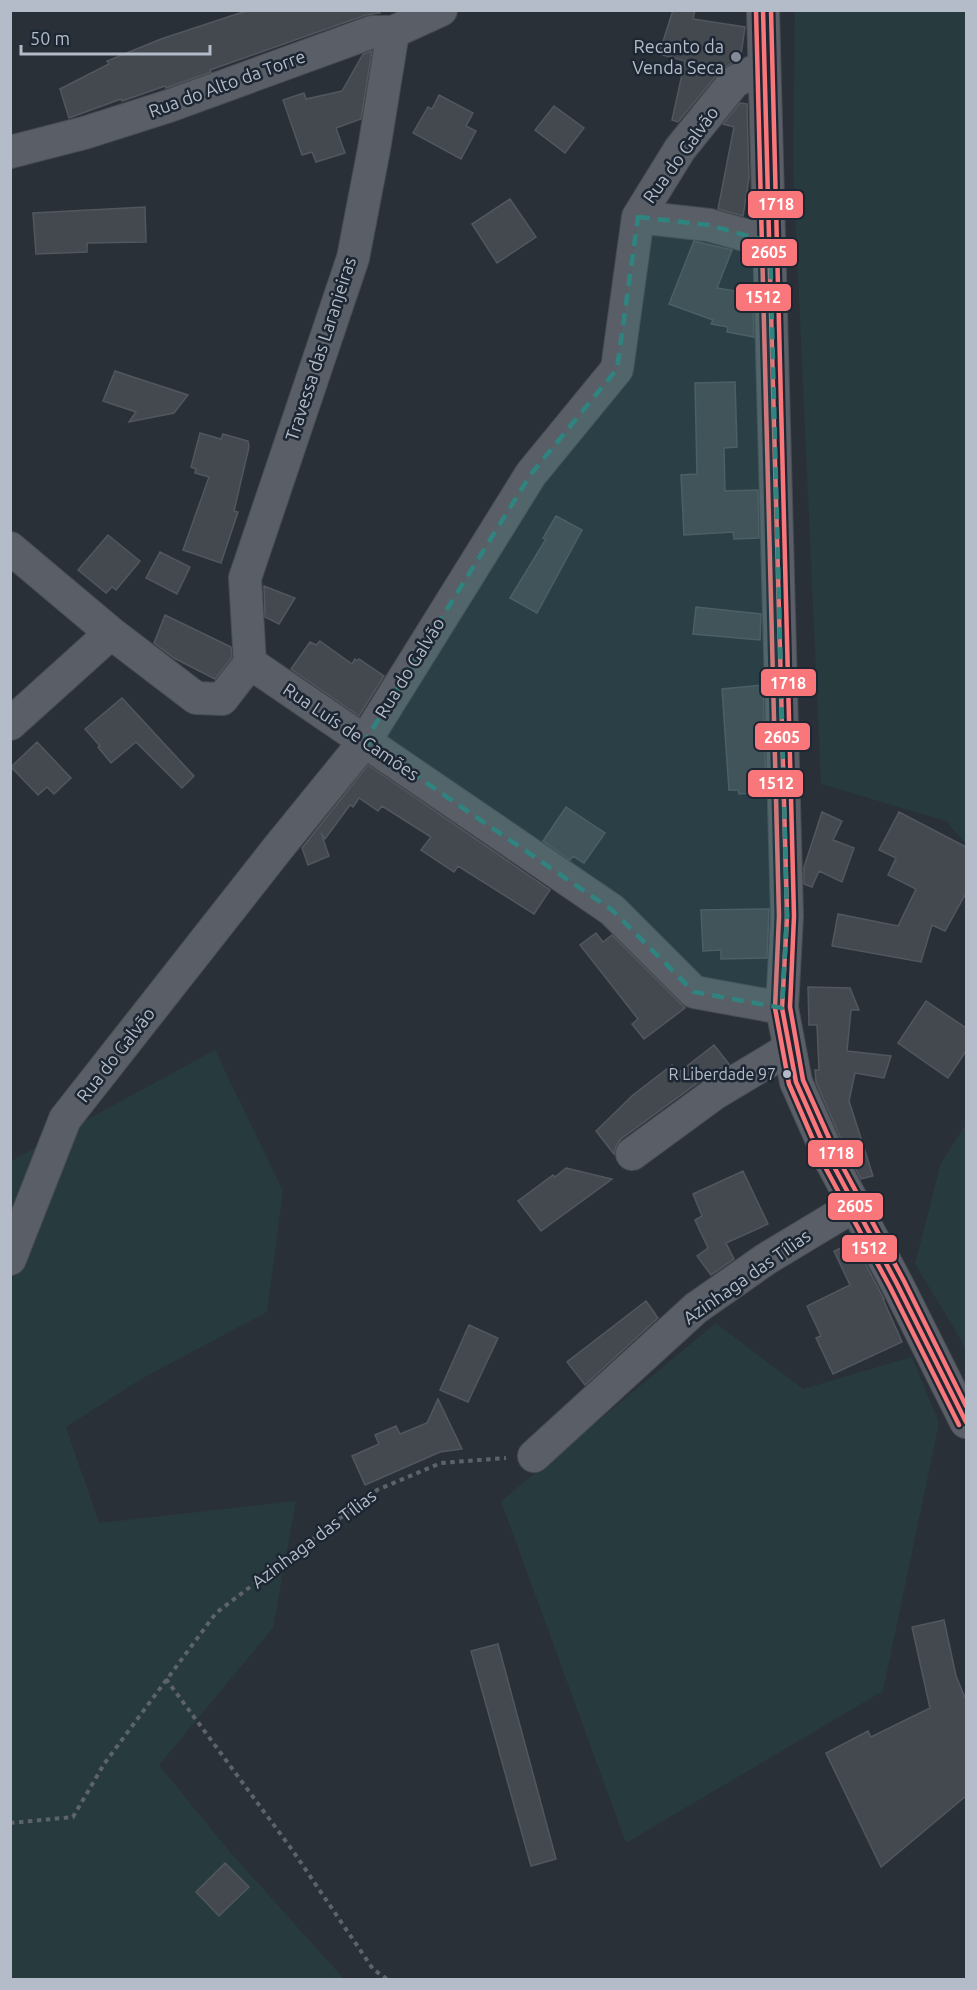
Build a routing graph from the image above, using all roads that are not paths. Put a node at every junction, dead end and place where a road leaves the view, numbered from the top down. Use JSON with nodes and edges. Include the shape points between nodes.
{"nodes":[{"id":1,"x":441,"y":10,"type":"edge"},
{"id":2,"x":763,"y":10,"type":"edge"},
{"id":3,"x":393,"y":32,"type":"junction"},
{"id":4,"x":764,"y":66,"type":"junction"},
{"id":5,"x":10,"y":152,"type":"edge"},
{"id":6,"x":638,"y":217,"type":"junction"},
{"id":7,"x":770,"y":242,"type":"junction"},
{"id":8,"x":10,"y":548,"type":"edge"},
{"id":9,"x":111,"y":633,"type":"junction"},
{"id":10,"x":250,"y":663,"type":"junction"},
{"id":11,"x":10,"y":724,"type":"edge"},
{"id":12,"x":365,"y":741,"type":"junction"},
{"id":13,"x":782,"y":1008,"type":"junction"},
{"id":14,"x":789,"y":1049,"type":"junction"},
{"id":15,"x":632,"y":1154,"type":"dead end"},
{"id":16,"x":854,"y":1206,"type":"junction"},
{"id":17,"x":10,"y":1259,"type":"edge"},
{"id":18,"x":966,"y":1422,"type":"edge"},
{"id":19,"x":534,"y":1456,"type":"road end"}],
"edges":[{"from":1,"to":3,"type":"street","name":"Rua do Alto da Torre"},
{"from":2,"to":4,"type":"street"},
{"from":3,"to":5,"type":"street","name":"Rua do Alto da Torre","via":[[372,32],[169,106]]},
{"from":3,"to":10,"type":"street","name":"Travessa das Laranjeiras","via":[[353,258],[245,578]]},
{"from":4,"to":6,"type":"street","name":"Rua do Galvão","via":[[734,82],[680,149]]},
{"from":4,"to":7,"type":"street"},
{"from":6,"to":7,"type":"street","via":[[709,225]]},
{"from":6,"to":12,"type":"street","name":"Rua do Galvão","via":[[617,369],[531,474]]},
{"from":7,"to":13,"type":"street","via":[[787,916]]},
{"from":8,"to":9,"type":"street"},
{"from":9,"to":10,"type":"street","via":[[196,698],[222,699]]},
{"from":9,"to":11,"type":"street"},
{"from":10,"to":12,"type":"street","name":"Rua Luís de Camões"},
{"from":12,"to":13,"type":"street","name":"Rua Luís de Camões","via":[[612,910],[693,992]]},
{"from":12,"to":17,"type":"street","name":"Rua do Galvão","via":[[65,1119]]},
{"from":13,"to":14,"type":"street"},
{"from":14,"to":15,"type":"street","via":[[714,1094]]},
{"from":14,"to":16,"type":"street","via":[[796,1082]]},
{"from":16,"to":18,"type":"street"},
{"from":16,"to":19,"type":"street","name":"Azinhaga das Tílias","via":[[766,1259],[696,1308]]}]}
